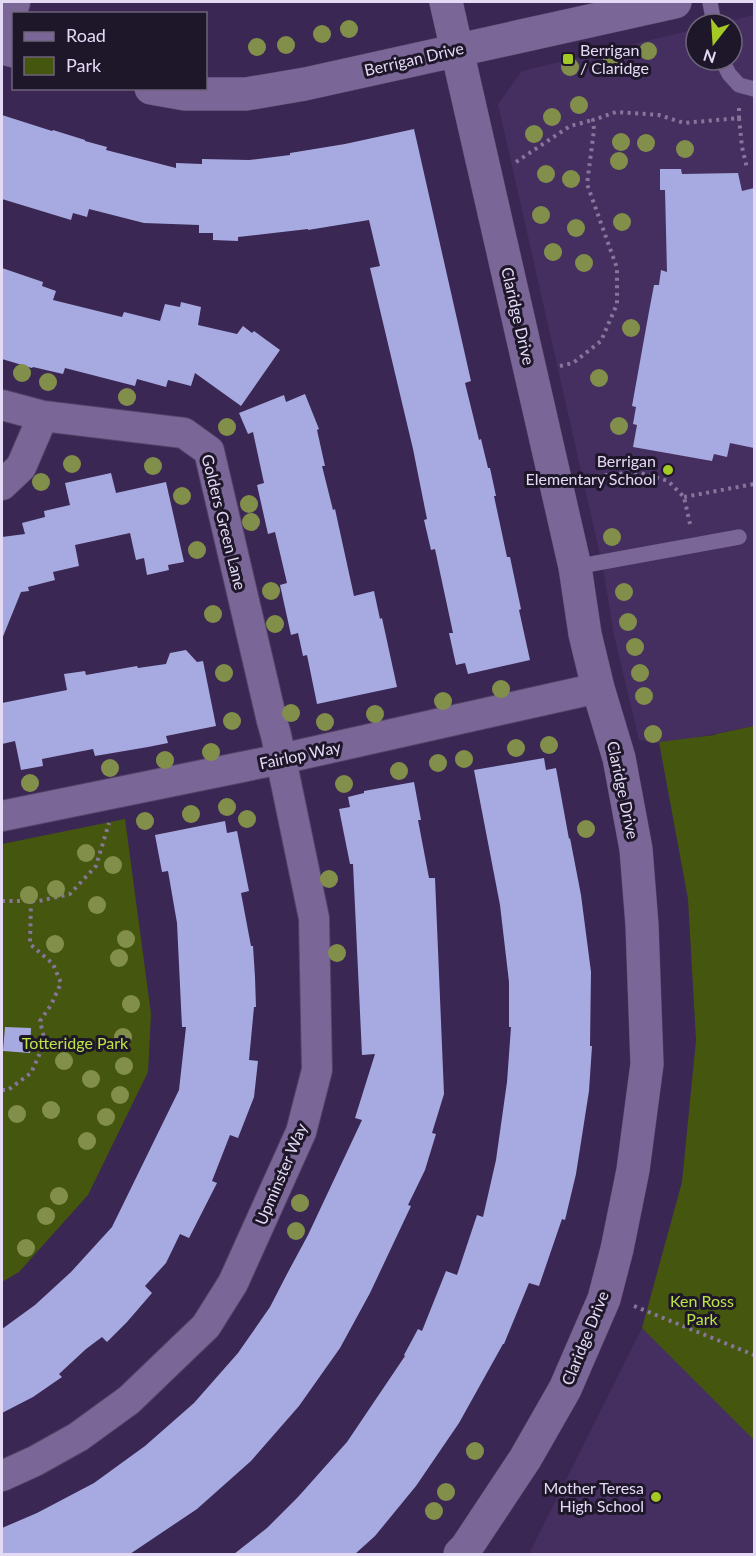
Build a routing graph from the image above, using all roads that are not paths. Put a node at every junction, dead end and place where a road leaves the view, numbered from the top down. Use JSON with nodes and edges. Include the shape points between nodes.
{"nodes":[{"id":1,"x":446,"y":2,"type":"edge"},
{"id":2,"x":675,"y":2,"type":"edge"},
{"id":3,"x":12,"y":12,"type":"edge"},
{"id":4,"x":2,"y":47,"type":"edge"},
{"id":5,"x":458,"y":50,"type":"junction"},
{"id":6,"x":728,"y":72,"type":"edge"},
{"id":7,"x":754,"y":89,"type":"edge"},
{"id":8,"x":162,"y":90,"type":"edge"},
{"id":9,"x":2,"y":405,"type":"edge"},
{"id":10,"x":44,"y":416,"type":"junction"},
{"id":11,"x":2,"y":485,"type":"edge"},
{"id":12,"x":739,"y":537,"type":"dead end"},
{"id":13,"x":575,"y":567,"type":"junction"},
{"id":14,"x":598,"y":688,"type":"junction"},
{"id":15,"x":281,"y":759,"type":"junction"},
{"id":16,"x":2,"y":816,"type":"edge"},
{"id":17,"x":2,"y":1476,"type":"edge"},
{"id":18,"x":460,"y":1554,"type":"edge"}],
"edges":[{"from":1,"to":5,"type":"street","name":"Claridge Drive"},
{"from":2,"to":5,"type":"street","name":"Berrigan Drive"},
{"from":3,"to":4,"type":"street"},
{"from":5,"to":8,"type":"street","name":"Berrigan Drive","via":[[246,94]]},
{"from":5,"to":13,"type":"street","name":"Claridge Drive"},
{"from":6,"to":7,"type":"lane","via":[[739,85]]},
{"from":9,"to":10,"type":"street","name":"Golders Green Lane"},
{"from":10,"to":11,"type":"street","via":[[21,467]]},
{"from":10,"to":15,"type":"street","name":"Golders Green Lane","via":[[184,433],[209,451]]},
{"from":12,"to":13,"type":"lane"},
{"from":13,"to":14,"type":"street","name":"Claridge Drive"},
{"from":14,"to":15,"type":"street","name":"Fairlop Way"},
{"from":14,"to":18,"type":"street","name":"Claridge Drive","via":[[619,758],[636,849],[642,925],[647,1064],[633,1170],[604,1299],[565,1389],[525,1459]]},
{"from":15,"to":16,"type":"street","name":"Fairlop Way"},
{"from":15,"to":17,"type":"street","name":"Upminster Way","via":[[314,918],[317,1070],[301,1132],[233,1283],[206,1326],[129,1400],[78,1437]]}]}
